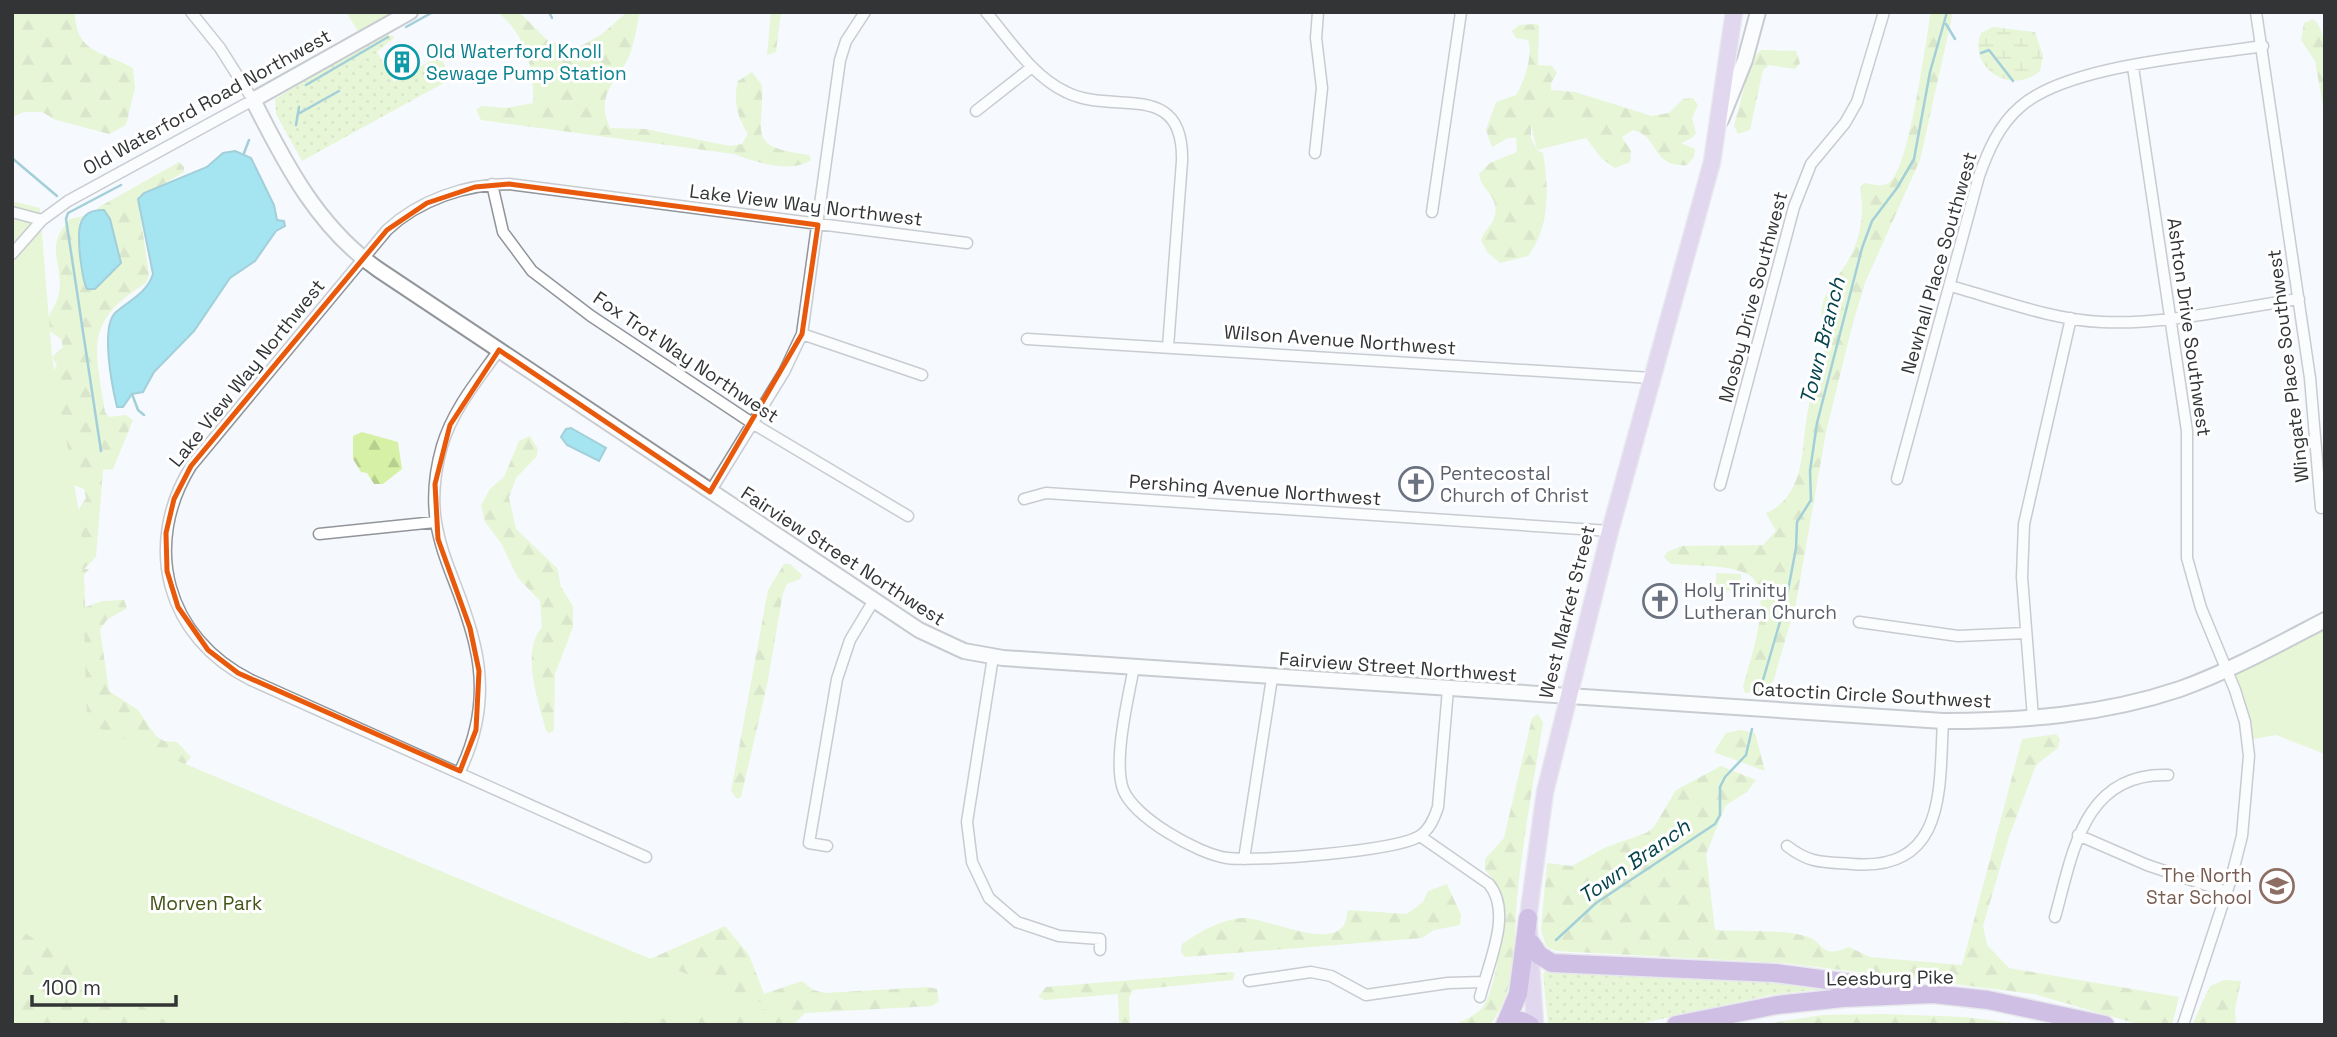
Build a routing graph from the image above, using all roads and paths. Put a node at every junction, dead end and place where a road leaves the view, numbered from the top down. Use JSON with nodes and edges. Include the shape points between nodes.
{"nodes":[{"id":1,"x":191,"y":12,"type":"edge"},
{"id":2,"x":410,"y":12,"type":"edge"},
{"id":3,"x":864,"y":12,"type":"edge"},
{"id":4,"x":986,"y":12,"type":"edge"},
{"id":5,"x":1318,"y":12,"type":"edge"},
{"id":6,"x":1461,"y":12,"type":"edge"},
{"id":7,"x":1734,"y":12,"type":"edge"},
{"id":8,"x":1758,"y":12,"type":"edge"},
{"id":9,"x":1884,"y":12,"type":"edge"},
{"id":10,"x":2256,"y":12,"type":"edge"},
{"id":11,"x":2263,"y":46,"type":"junction"},
{"id":12,"x":1032,"y":67,"type":"junction"},
{"id":13,"x":2133,"y":67,"type":"junction"},
{"id":14,"x":253,"y":100,"type":"junction"},
{"id":15,"x":976,"y":111,"type":"dead end"},
{"id":16,"x":1720,"y":124,"type":"junction"},
{"id":17,"x":1315,"y":153,"type":"dead end"},
{"id":18,"x":492,"y":184,"type":"junction"},
{"id":19,"x":12,"y":212,"type":"edge"},
{"id":20,"x":1432,"y":212,"type":"dead end"},
{"id":21,"x":42,"y":220,"type":"junction"},
{"id":22,"x":818,"y":225,"type":"junction"},
{"id":23,"x":967,"y":243,"type":"dead end"},
{"id":24,"x":12,"y":254,"type":"edge"},
{"id":25,"x":363,"y":259,"type":"junction"},
{"id":26,"x":1950,"y":286,"type":"junction"},
{"id":27,"x":2299,"y":299,"type":"junction"},
{"id":28,"x":2171,"y":317,"type":"junction"},
{"id":29,"x":2071,"y":318,"type":"junction"},
{"id":30,"x":802,"y":334,"type":"junction"},
{"id":31,"x":1027,"y":339,"type":"dead end"},
{"id":32,"x":1168,"y":347,"type":"junction"},
{"id":33,"x":499,"y":350,"type":"junction"},
{"id":34,"x":922,"y":375,"type":"dead end"},
{"id":35,"x":1651,"y":378,"type":"junction"},
{"id":36,"x":752,"y":423,"type":"junction"},
{"id":37,"x":1897,"y":478,"type":"dead end"},
{"id":38,"x":1720,"y":485,"type":"dead end"},
{"id":39,"x":710,"y":492,"type":"junction"},
{"id":40,"x":1024,"y":499,"type":"dead end"},
{"id":41,"x":2321,"y":508,"type":"dead end"},
{"id":42,"x":908,"y":516,"type":"dead end"},
{"id":43,"x":435,"y":522,"type":"junction"},
{"id":44,"x":1610,"y":531,"type":"junction"},
{"id":45,"x":319,"y":534,"type":"dead end"},
{"id":46,"x":874,"y":600,"type":"junction"},
{"id":47,"x":2325,"y":620,"type":"edge"},
{"id":48,"x":1859,"y":622,"type":"dead end"},
{"id":49,"x":2026,"y":633,"type":"junction"},
{"id":50,"x":993,"y":657,"type":"junction"},
{"id":51,"x":1134,"y":667,"type":"junction"},
{"id":52,"x":2227,"y":670,"type":"junction"},
{"id":53,"x":1272,"y":677,"type":"junction"},
{"id":54,"x":1448,"y":689,"type":"junction"},
{"id":55,"x":1567,"y":697,"type":"junction"},
{"id":56,"x":2033,"y":718,"type":"junction"},
{"id":57,"x":1943,"y":721,"type":"junction"},
{"id":58,"x":460,"y":771,"type":"junction"},
{"id":59,"x":2168,"y":775,"type":"dead end"},
{"id":60,"x":2078,"y":835,"type":"junction"},
{"id":61,"x":1420,"y":836,"type":"junction"},
{"id":62,"x":827,"y":846,"type":"dead end"},
{"id":63,"x":1787,"y":846,"type":"dead end"},
{"id":64,"x":646,"y":857,"type":"dead end"},
{"id":65,"x":1244,"y":859,"type":"junction"},
{"id":66,"x":2227,"y":892,"type":"junction"},
{"id":67,"x":2055,"y":917,"type":"dead end"},
{"id":68,"x":1528,"y":918,"type":"junction"},
{"id":69,"x":1531,"y":943,"type":"junction"},
{"id":70,"x":1100,"y":950,"type":"dead end"},
{"id":71,"x":1249,"y":981,"type":"dead end"},
{"id":72,"x":1484,"y":982,"type":"junction"},
{"id":73,"x":1933,"y":995,"type":"junction"},
{"id":74,"x":1480,"y":997,"type":"dead end"},
{"id":75,"x":1505,"y":1023,"type":"edge"},
{"id":76,"x":1533,"y":1025,"type":"edge"},
{"id":77,"x":1676,"y":1025,"type":"edge"},
{"id":78,"x":2105,"y":1025,"type":"edge"},
{"id":79,"x":2182,"y":1025,"type":"edge"}],
"edges":[{"from":1,"to":14,"type":"street"},
{"from":2,"to":14,"type":"street","name":"Old Waterford Road Northwest"},
{"from":3,"to":22,"type":"street","via":[[840,60]]},
{"from":4,"to":12,"type":"street"},
{"from":5,"to":17,"type":"street","via":[[1322,88]]},
{"from":6,"to":20,"type":"street"},
{"from":7,"to":16,"type":"main road","name":"West Market Street"},
{"from":8,"to":16,"type":"street"},
{"from":9,"to":38,"type":"street","name":"Mosby Drive Southwest","via":[[1857,102],[1811,164],[1794,207]]},
{"from":10,"to":11,"type":"street","name":"Wingate Place Southwest"},
{"from":11,"to":13,"type":"street","name":"Newhall Place Southwest"},
{"from":11,"to":27,"type":"street","name":"Wingate Place Southwest"},
{"from":12,"to":15,"type":"street"},
{"from":12,"to":32,"type":"street","via":[[1067,93],[1147,104],[1165,112],[1178,126],[1183,143]]},
{"from":13,"to":26,"type":"street","name":"Newhall Place Southwest","via":[[2059,84],[2011,116],[1986,156]]},
{"from":13,"to":28,"type":"street","name":"Ashton Drive Southwest"},
{"from":14,"to":21,"type":"street","name":"Old Waterford Road Northwest"},
{"from":14,"to":25,"type":"street","name":"Fairview Street Northwest","via":[[314,208]]},
{"from":16,"to":35,"type":"main road","name":"West Market Street"},
{"from":18,"to":22,"type":"street","name":"Lake View Way Northwest"},
{"from":18,"to":25,"type":"street","name":"Lake View Way Northwest","via":[[412,210],[387,230]]},
{"from":18,"to":36,"type":"street","name":"Fox Trot Way Northwest","via":[[503,232],[532,271]]},
{"from":19,"to":21,"type":"street"},
{"from":21,"to":24,"type":"street","name":"Old Waterford Road Northwest"},
{"from":22,"to":23,"type":"street","name":"Lake View Way Northwest"},
{"from":22,"to":30,"type":"street"},
{"from":25,"to":33,"type":"street","name":"Fairview Street Northwest"},
{"from":25,"to":58,"type":"street","name":"Lake View Way Northwest","via":[[191,466],[169,516],[167,571],[178,607],[195,635],[238,673]]},
{"from":26,"to":29,"type":"street"},
{"from":26,"to":37,"type":"street","name":"Newhall Place Southwest"},
{"from":27,"to":28,"type":"street"},
{"from":27,"to":41,"type":"street","name":"Wingate Place Southwest"},
{"from":28,"to":29,"type":"street","via":[[2116,322]]},
{"from":28,"to":52,"type":"street","name":"Ashton Drive Southwest","via":[[2188,431],[2187,558],[2201,608]]},
{"from":29,"to":49,"type":"street","via":[[2024,524]]},
{"from":30,"to":34,"type":"street"},
{"from":30,"to":36,"type":"street"},
{"from":31,"to":32,"type":"street","name":"Wilson Avenue Northwest"},
{"from":32,"to":35,"type":"street","name":"Wilson Avenue Northwest"},
{"from":33,"to":39,"type":"street","name":"Fairview Street Northwest"},
{"from":33,"to":43,"type":"street","via":[[450,425],[438,464]]},
{"from":35,"to":44,"type":"main road","name":"West Market Street"},
{"from":36,"to":39,"type":"street"},
{"from":36,"to":42,"type":"street","name":"Fox Trot Way Northwest"},
{"from":39,"to":46,"type":"street","name":"Fairview Street Northwest"},
{"from":40,"to":44,"type":"street","name":"Pershing Avenue Northwest","via":[[1046,493]]},
{"from":43,"to":45,"type":"street"},
{"from":43,"to":58,"type":"street","via":[[445,564],[470,628],[479,671],[476,730]]},
{"from":44,"to":55,"type":"main road","name":"West Market Street"},
{"from":46,"to":50,"type":"street","name":"Fairview Street Northwest","via":[[942,643]]},
{"from":46,"to":62,"type":"street","via":[[850,640],[837,679],[809,844]]},
{"from":47,"to":52,"type":"street","name":"Catoctin Circle Southwest"},
{"from":48,"to":49,"type":"street","via":[[1958,636]]},
{"from":49,"to":56,"type":"street"},
{"from":50,"to":51,"type":"street","name":"Fairview Street Northwest"},
{"from":50,"to":70,"type":"street","via":[[967,822],[972,862],[989,898],[1002,912],[1033,929],[1100,939]]},
{"from":51,"to":53,"type":"street","name":"Fairview Street Northwest"},
{"from":51,"to":65,"type":"street","via":[[1119,768],[1128,799],[1134,808],[1198,848],[1216,856]]},
{"from":52,"to":56,"type":"street","name":"Catoctin Circle Southwest","via":[[2139,701]]},
{"from":52,"to":66,"type":"street","name":"Ashton Drive Southwest","via":[[2245,722],[2249,756],[2242,836]]},
{"from":53,"to":54,"type":"street","name":"Fairview Street Northwest"},
{"from":53,"to":65,"type":"street"},
{"from":54,"to":55,"type":"street","name":"Fairview Street Northwest"},
{"from":54,"to":61,"type":"street","via":[[1438,807],[1431,825]]},
{"from":55,"to":57,"type":"street","name":"Catoctin Circle Southwest"},
{"from":55,"to":68,"type":"main road","name":"West Market Street","via":[[1545,792]]},
{"from":56,"to":57,"type":"street","name":"Catoctin Circle Southwest"},
{"from":57,"to":63,"type":"street","via":[[1937,812],[1916,845],[1889,860],[1857,865],[1804,860]]},
{"from":58,"to":64,"type":"street","name":"Lake View Way Northwest"},
{"from":59,"to":60,"type":"street","via":[[2141,776],[2115,789],[2094,808]]},
{"from":60,"to":66,"type":"street"},
{"from":60,"to":67,"type":"street"},
{"from":61,"to":65,"type":"street","via":[[1395,846]]},
{"from":61,"to":72,"type":"street","via":[[1498,894],[1499,920]]},
{"from":66,"to":79,"type":"street","name":"Ashton Drive Southwest"},
{"from":68,"to":69,"type":"main road","name":"West Market Street"},
{"from":68,"to":75,"type":"highway","via":[[1518,994]]},
{"from":69,"to":73,"type":"highway","via":[[1552,963],[1775,973]]},
{"from":69,"to":76,"type":"main road","name":"West Market Street"},
{"from":71,"to":72,"type":"street","via":[[1311,972],[1331,976],[1366,995]]},
{"from":72,"to":74,"type":"street"},
{"from":73,"to":77,"type":"highway","name":"Leesburg Pike","via":[[1777,1005]]},
{"from":73,"to":78,"type":"highway","name":"Leesburg Pike","via":[[1988,1000]]},
{"from":75,"to":76,"type":"highway"}]}
